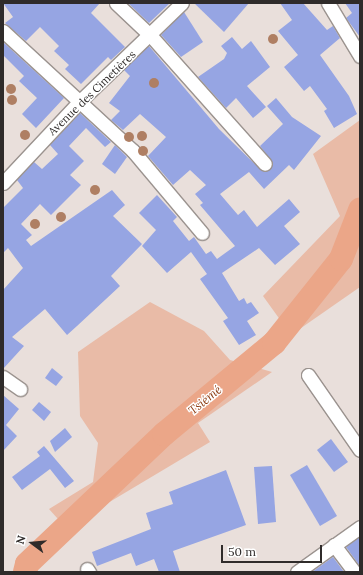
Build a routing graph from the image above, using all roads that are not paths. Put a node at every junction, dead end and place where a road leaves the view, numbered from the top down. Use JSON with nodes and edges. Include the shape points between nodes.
{"nodes":[{"id":1,"x":116,"y":3,"type":"edge"},
{"id":2,"x":182,"y":3,"type":"edge"},
{"id":3,"x":328,"y":3,"type":"edge"},
{"id":4,"x":3,"y":31,"type":"edge"},
{"id":5,"x":151,"y":36,"type":"junction"},
{"id":6,"x":360,"y":56,"type":"edge"},
{"id":7,"x":78,"y":103,"type":"junction"},
{"id":8,"x":265,"y":164,"type":"dead end"},
{"id":9,"x":3,"y":183,"type":"edge"},
{"id":10,"x":202,"y":234,"type":"dead end"},
{"id":11,"x":308,"y":375,"type":"dead end"},
{"id":12,"x":3,"y":377,"type":"edge"},
{"id":13,"x":20,"y":389,"type":"dead end"},
{"id":14,"x":360,"y":450,"type":"edge"},
{"id":15,"x":360,"y":527,"type":"edge"},
{"id":16,"x":334,"y":545,"type":"junction"},
{"id":17,"x":297,"y":572,"type":"edge"},
{"id":18,"x":354,"y":572,"type":"edge"}],
"edges":[{"from":1,"to":5,"type":"street"},
{"from":2,"to":5,"type":"street","name":"Avenue des Cimetières"},
{"from":3,"to":6,"type":"street"},
{"from":4,"to":7,"type":"street"},
{"from":5,"to":7,"type":"street","name":"Avenue des Cimetières"},
{"from":5,"to":8,"type":"street"},
{"from":7,"to":9,"type":"street","name":"Avenue des Cimetières"},
{"from":7,"to":10,"type":"street","via":[[134,152]]},
{"from":11,"to":14,"type":"street"},
{"from":12,"to":13,"type":"street"},
{"from":15,"to":16,"type":"street"},
{"from":16,"to":17,"type":"street"},
{"from":16,"to":18,"type":"street"}]}
